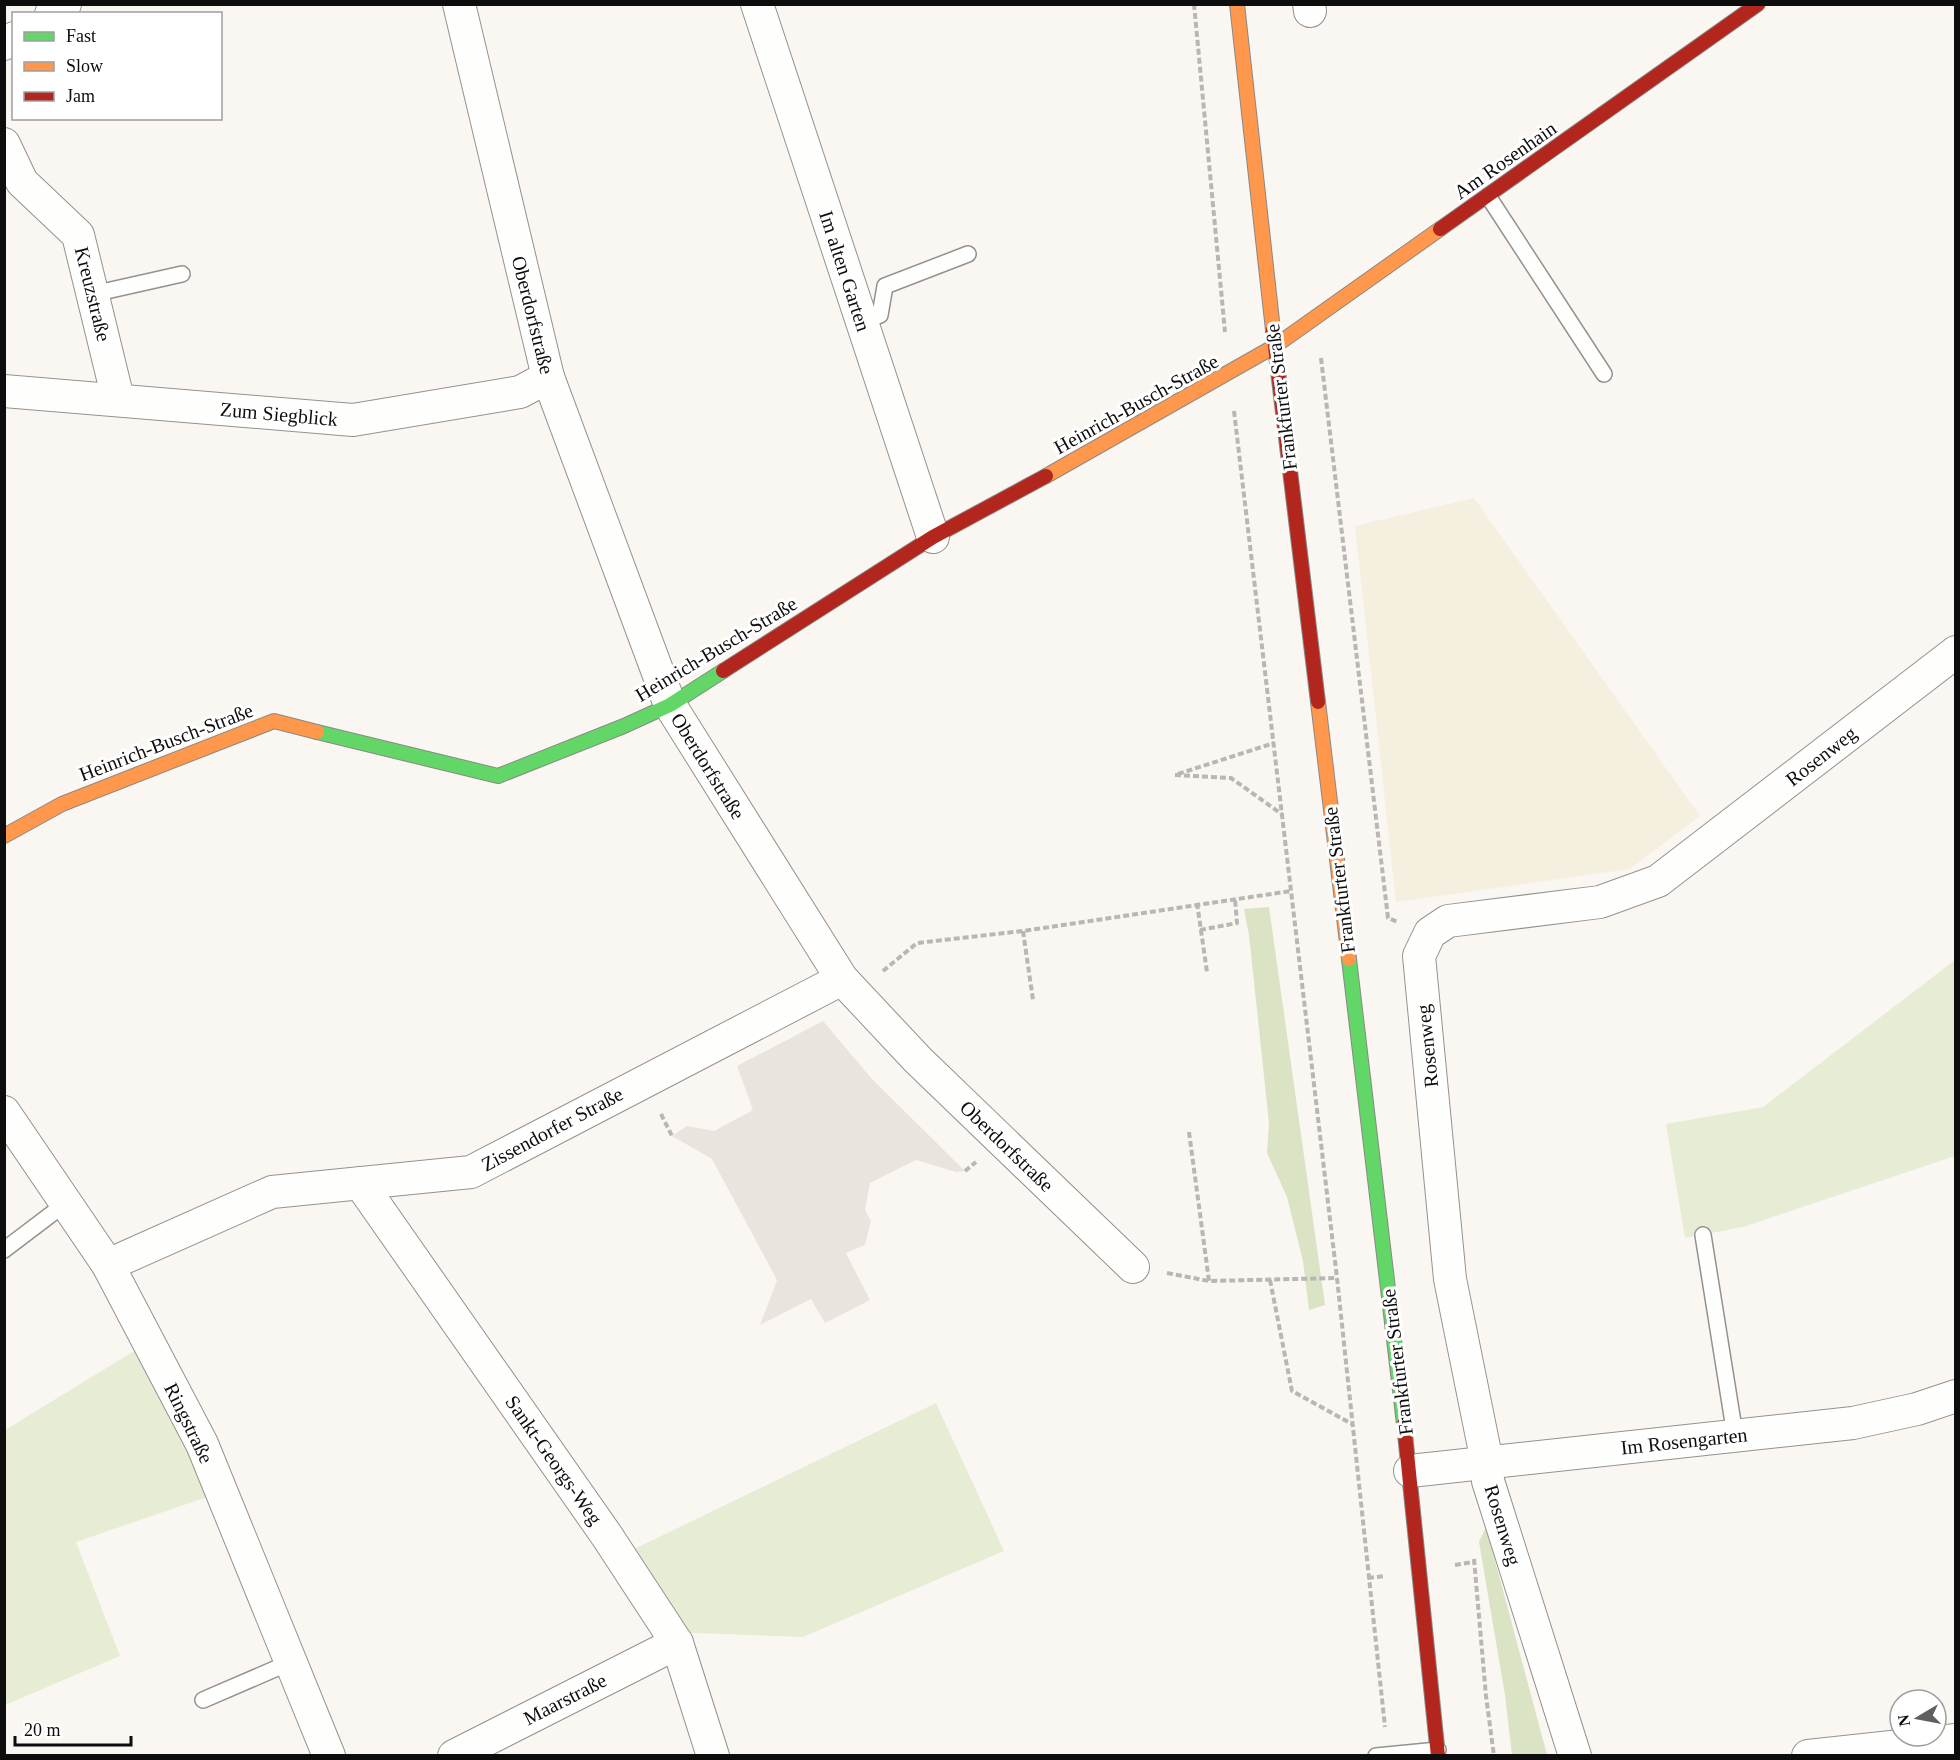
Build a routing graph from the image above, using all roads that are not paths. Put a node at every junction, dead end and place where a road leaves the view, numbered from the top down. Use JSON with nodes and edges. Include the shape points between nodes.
{"nodes":[{"id":1,"x":459,"y":4,"type":"edge"},
{"id":2,"x":757,"y":4,"type":"edge"},
{"id":3,"x":1237,"y":4,"type":"edge"},
{"id":4,"x":1758,"y":4,"type":"edge"},
{"id":5,"x":4,"y":144,"type":"edge"},
{"id":6,"x":1488,"y":196,"type":"junction"},
{"id":7,"x":968,"y":254,"type":"dead end"},
{"id":8,"x":182,"y":274,"type":"dead end"},
{"id":9,"x":93,"y":294,"type":"junction"},
{"id":10,"x":862,"y":321,"type":"junction"},
{"id":11,"x":1275,"y":346,"type":"junction"},
{"id":12,"x":1604,"y":374,"type":"dead end"},
{"id":13,"x":548,"y":377,"type":"junction"},
{"id":14,"x":4,"y":391,"type":"edge"},
{"id":15,"x":118,"y":399,"type":"junction"},
{"id":16,"x":933,"y":537,"type":"junction"},
{"id":17,"x":1956,"y":652,"type":"edge"},
{"id":18,"x":670,"y":705,"type":"junction"},
{"id":19,"x":4,"y":836,"type":"edge"},
{"id":20,"x":849,"y":986,"type":"junction"},
{"id":21,"x":4,"y":1112,"type":"edge"},
{"id":22,"x":360,"y":1183,"type":"junction"},
{"id":23,"x":66,"y":1203,"type":"junction"},
{"id":24,"x":1703,"y":1235,"type":"dead end"},
{"id":25,"x":4,"y":1250,"type":"edge"},
{"id":26,"x":108,"y":1265,"type":"junction"},
{"id":27,"x":1133,"y":1267,"type":"road end"},
{"id":28,"x":1956,"y":1396,"type":"edge"},
{"id":29,"x":1735,"y":1435,"type":"junction"},
{"id":30,"x":1487,"y":1462,"type":"junction"},
{"id":31,"x":1410,"y":1471,"type":"junction"},
{"id":32,"x":676,"y":1643,"type":"junction"},
{"id":33,"x":291,"y":1662,"type":"junction"},
{"id":34,"x":203,"y":1700,"type":"dead end"},
{"id":35,"x":1956,"y":1740,"type":"edge"},
{"id":36,"x":1438,"y":1753,"type":"edge"},
{"id":37,"x":329,"y":1755,"type":"edge"},
{"id":38,"x":454,"y":1755,"type":"edge"},
{"id":39,"x":713,"y":1755,"type":"edge"},
{"id":40,"x":1382,"y":1755,"type":"edge"},
{"id":41,"x":1575,"y":1755,"type":"edge"},
{"id":42,"x":1808,"y":1755,"type":"edge"}],
"edges":[{"from":1,"to":13,"type":"street","name":"Oberdorfstraße"},
{"from":2,"to":10,"type":"street","name":"Im alten Garten"},
{"from":3,"to":11,"type":"street","name":"Frankfurter Straße"},
{"from":4,"to":6,"type":"street","name":"Am Rosenhain"},
{"from":5,"to":9,"type":"street","name":"Kreuzstraße","via":[[22,182],[78,235]]},
{"from":6,"to":11,"type":"street","name":"Am Rosenhain"},
{"from":6,"to":12,"type":"lane"},
{"from":7,"to":10,"type":"lane","via":[[885,286],[880,315]]},
{"from":8,"to":9,"type":"lane"},
{"from":9,"to":15,"type":"street","name":"Kreuzstraße"},
{"from":10,"to":16,"type":"street","name":"Im alten Garten"},
{"from":11,"to":16,"type":"street","name":"Heinrich-Busch-Straße"},
{"from":11,"to":31,"type":"street","name":"Frankfurter Straße"},
{"from":13,"to":15,"type":"street","name":"Zum Siegblick","via":[[520,392],[353,420]]},
{"from":13,"to":18,"type":"street","name":"Oberdorfstraße"},
{"from":14,"to":15,"type":"street","name":"Zum Siegblick"},
{"from":16,"to":18,"type":"street","name":"Heinrich-Busch-Straße"},
{"from":17,"to":30,"type":"street","name":"Rosenweg","via":[[1658,881],[1600,902],[1448,921],[1430,933],[1419,956],[1450,1279]]},
{"from":18,"to":19,"type":"street","name":"Heinrich-Busch-Straße","via":[[498,776],[274,721],[62,804]]},
{"from":18,"to":20,"type":"street","name":"Oberdorfstraße"},
{"from":20,"to":22,"type":"street","name":"Zissendorfer Straße","via":[[471,1172]]},
{"from":20,"to":27,"type":"street","name":"Oberdorfstraße","via":[[918,1060]]},
{"from":21,"to":23,"type":"street","name":"Ringstraße"},
{"from":22,"to":26,"type":"street","name":"Zissendorfer Straße","via":[[272,1192]]},
{"from":22,"to":32,"type":"street","name":"Sankt-Georgs-Weg","via":[[607,1536]]},
{"from":23,"to":25,"type":"lane"},
{"from":23,"to":26,"type":"street","name":"Ringstraße"},
{"from":24,"to":29,"type":"lane"},
{"from":26,"to":33,"type":"street","name":"Ringstraße","via":[[202,1444]]},
{"from":28,"to":29,"type":"street","name":"Im Rosengarten","via":[[1854,1423]]},
{"from":29,"to":30,"type":"street","name":"Im Rosengarten"},
{"from":30,"to":31,"type":"street","name":"Im Rosengarten"},
{"from":30,"to":41,"type":"street","name":"Rosenweg","via":[[1488,1481]]},
{"from":31,"to":36,"type":"street","name":"Frankfurter Straße"},
{"from":32,"to":38,"type":"street","name":"Maarstraße"},
{"from":32,"to":39,"type":"street","name":"Sankt-Georgs-Weg"},
{"from":33,"to":34,"type":"lane"},
{"from":33,"to":37,"type":"street","name":"Ringstraße"},
{"from":35,"to":42,"type":"street"},
{"from":36,"to":40,"type":"lane"}]}
